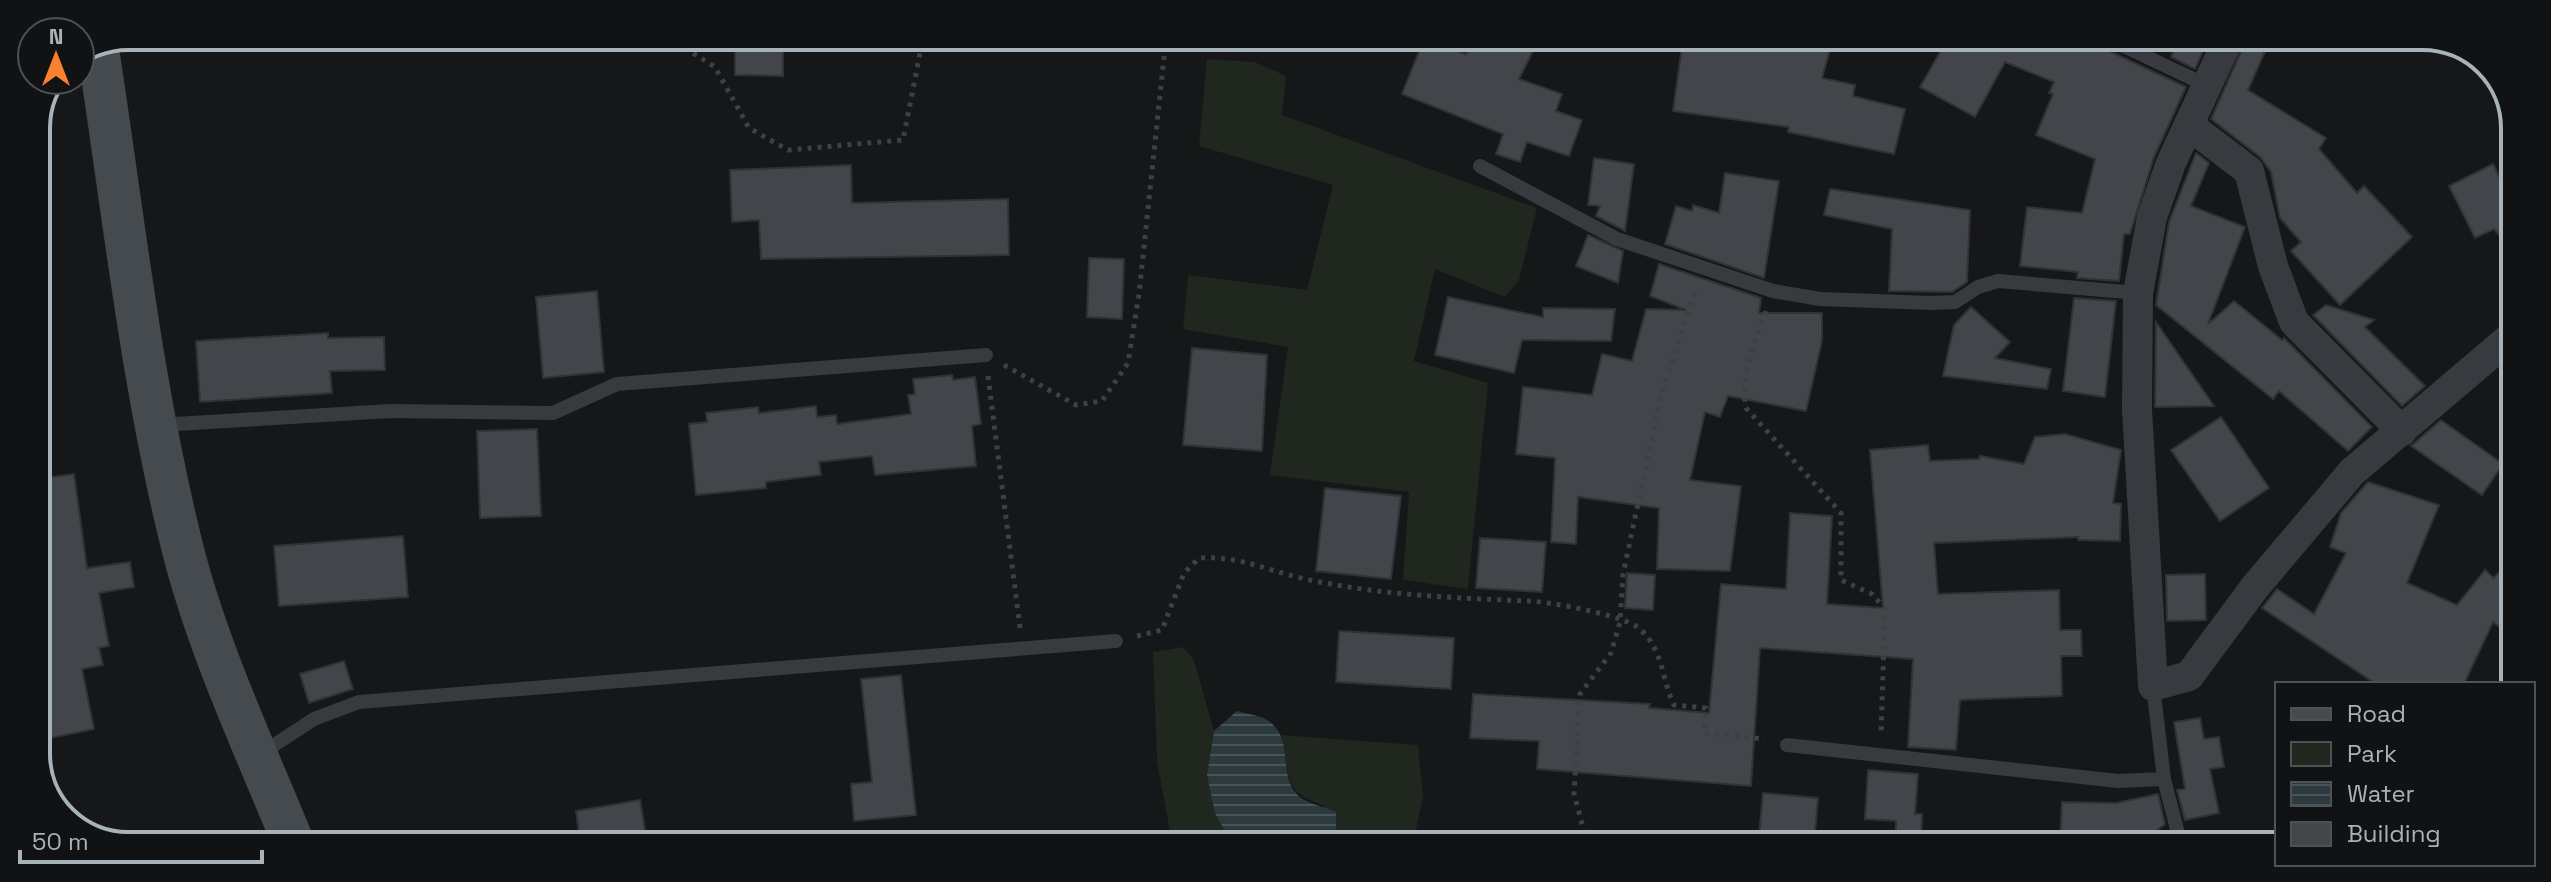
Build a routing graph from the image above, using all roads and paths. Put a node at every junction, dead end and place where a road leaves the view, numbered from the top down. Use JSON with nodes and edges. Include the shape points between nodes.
{"nodes":[{"id":1,"x":688,"y":50,"type":"edge"},
{"id":2,"x":921,"y":50,"type":"edge"},
{"id":3,"x":1165,"y":50,"type":"edge"},
{"id":4,"x":2132,"y":50,"type":"edge"},
{"id":5,"x":2224,"y":50,"type":"edge"},
{"id":6,"x":99,"y":56,"type":"edge"},
{"id":7,"x":2209,"y":86,"type":"junction"},
{"id":8,"x":2190,"y":126,"type":"junction"},
{"id":9,"x":1480,"y":166,"type":"dead end"},
{"id":10,"x":1702,"y":268,"type":"junction"},
{"id":11,"x":1773,"y":291,"type":"junction"},
{"id":12,"x":2138,"y":293,"type":"junction"},
{"id":13,"x":2501,"y":345,"type":"edge"},
{"id":14,"x":986,"y":355,"type":"junction"},
{"id":15,"x":155,"y":425,"type":"junction"},
{"id":16,"x":2402,"y":431,"type":"junction"},
{"id":17,"x":1620,"y":622,"type":"junction"},
{"id":18,"x":1116,"y":641,"type":"joint"},
{"id":19,"x":1023,"y":648,"type":"junction"},
{"id":20,"x":2153,"y":686,"type":"junction"},
{"id":21,"x":1787,"y":745,"type":"joint"},
{"id":22,"x":258,"y":756,"type":"junction"},
{"id":23,"x":1880,"y":756,"type":"junction"},
{"id":24,"x":2164,"y":779,"type":"junction"},
{"id":25,"x":289,"y":832,"type":"edge"},
{"id":26,"x":1584,"y":832,"type":"edge"},
{"id":27,"x":2178,"y":832,"type":"edge"}],
"edges":[{"from":1,"to":2,"type":"path","via":[[715,67],[749,128],[788,150],[903,140]]},
{"from":3,"to":14,"type":"path","via":[[1128,363],[1102,401],[1076,405]]},
{"from":4,"to":7,"type":"lane"},
{"from":5,"to":7,"type":"street"},
{"from":6,"to":15,"type":"street"},
{"from":7,"to":8,"type":"street"},
{"from":8,"to":12,"type":"street","via":[[2152,217]]},
{"from":8,"to":16,"type":"street","via":[[2249,171],[2273,266],[2294,322]]},
{"from":9,"to":10,"type":"lane","via":[[1617,239]]},
{"from":10,"to":11,"type":"lane"},
{"from":10,"to":17,"type":"path","via":[[1660,400],[1623,574]]},
{"from":11,"to":12,"type":"lane","via":[[1820,299],[1955,302],[1998,281]]},
{"from":11,"to":23,"type":"path","via":[[1747,365],[1746,408],[1841,513],[1841,580],[1872,594],[1885,609]]},
{"from":12,"to":20,"type":"street","via":[[2137,409]]},
{"from":13,"to":16,"type":"street"},
{"from":14,"to":15,"type":"lane","via":[[617,384],[553,413],[390,411]]},
{"from":14,"to":19,"type":"path"},
{"from":15,"to":22,"type":"street","via":[[186,560]]},
{"from":16,"to":20,"type":"street","via":[[2352,472],[2189,676]]},
{"from":17,"to":18,"type":"path","via":[[1542,601],[1456,599],[1306,579],[1229,557],[1199,558],[1184,573],[1162,630]]},
{"from":17,"to":21,"type":"path","via":[[1638,627],[1660,653],[1674,705],[1706,708],[1704,733]]},
{"from":17,"to":26,"type":"path","via":[[1611,653],[1580,694],[1574,794]]},
{"from":18,"to":19,"type":"lane"},
{"from":19,"to":22,"type":"lane","via":[[359,702],[314,719]]},
{"from":20,"to":24,"type":"lane"},
{"from":21,"to":23,"type":"lane"},
{"from":22,"to":25,"type":"street"},
{"from":23,"to":24,"type":"lane","via":[[2118,781]]},
{"from":24,"to":27,"type":"lane"}]}
